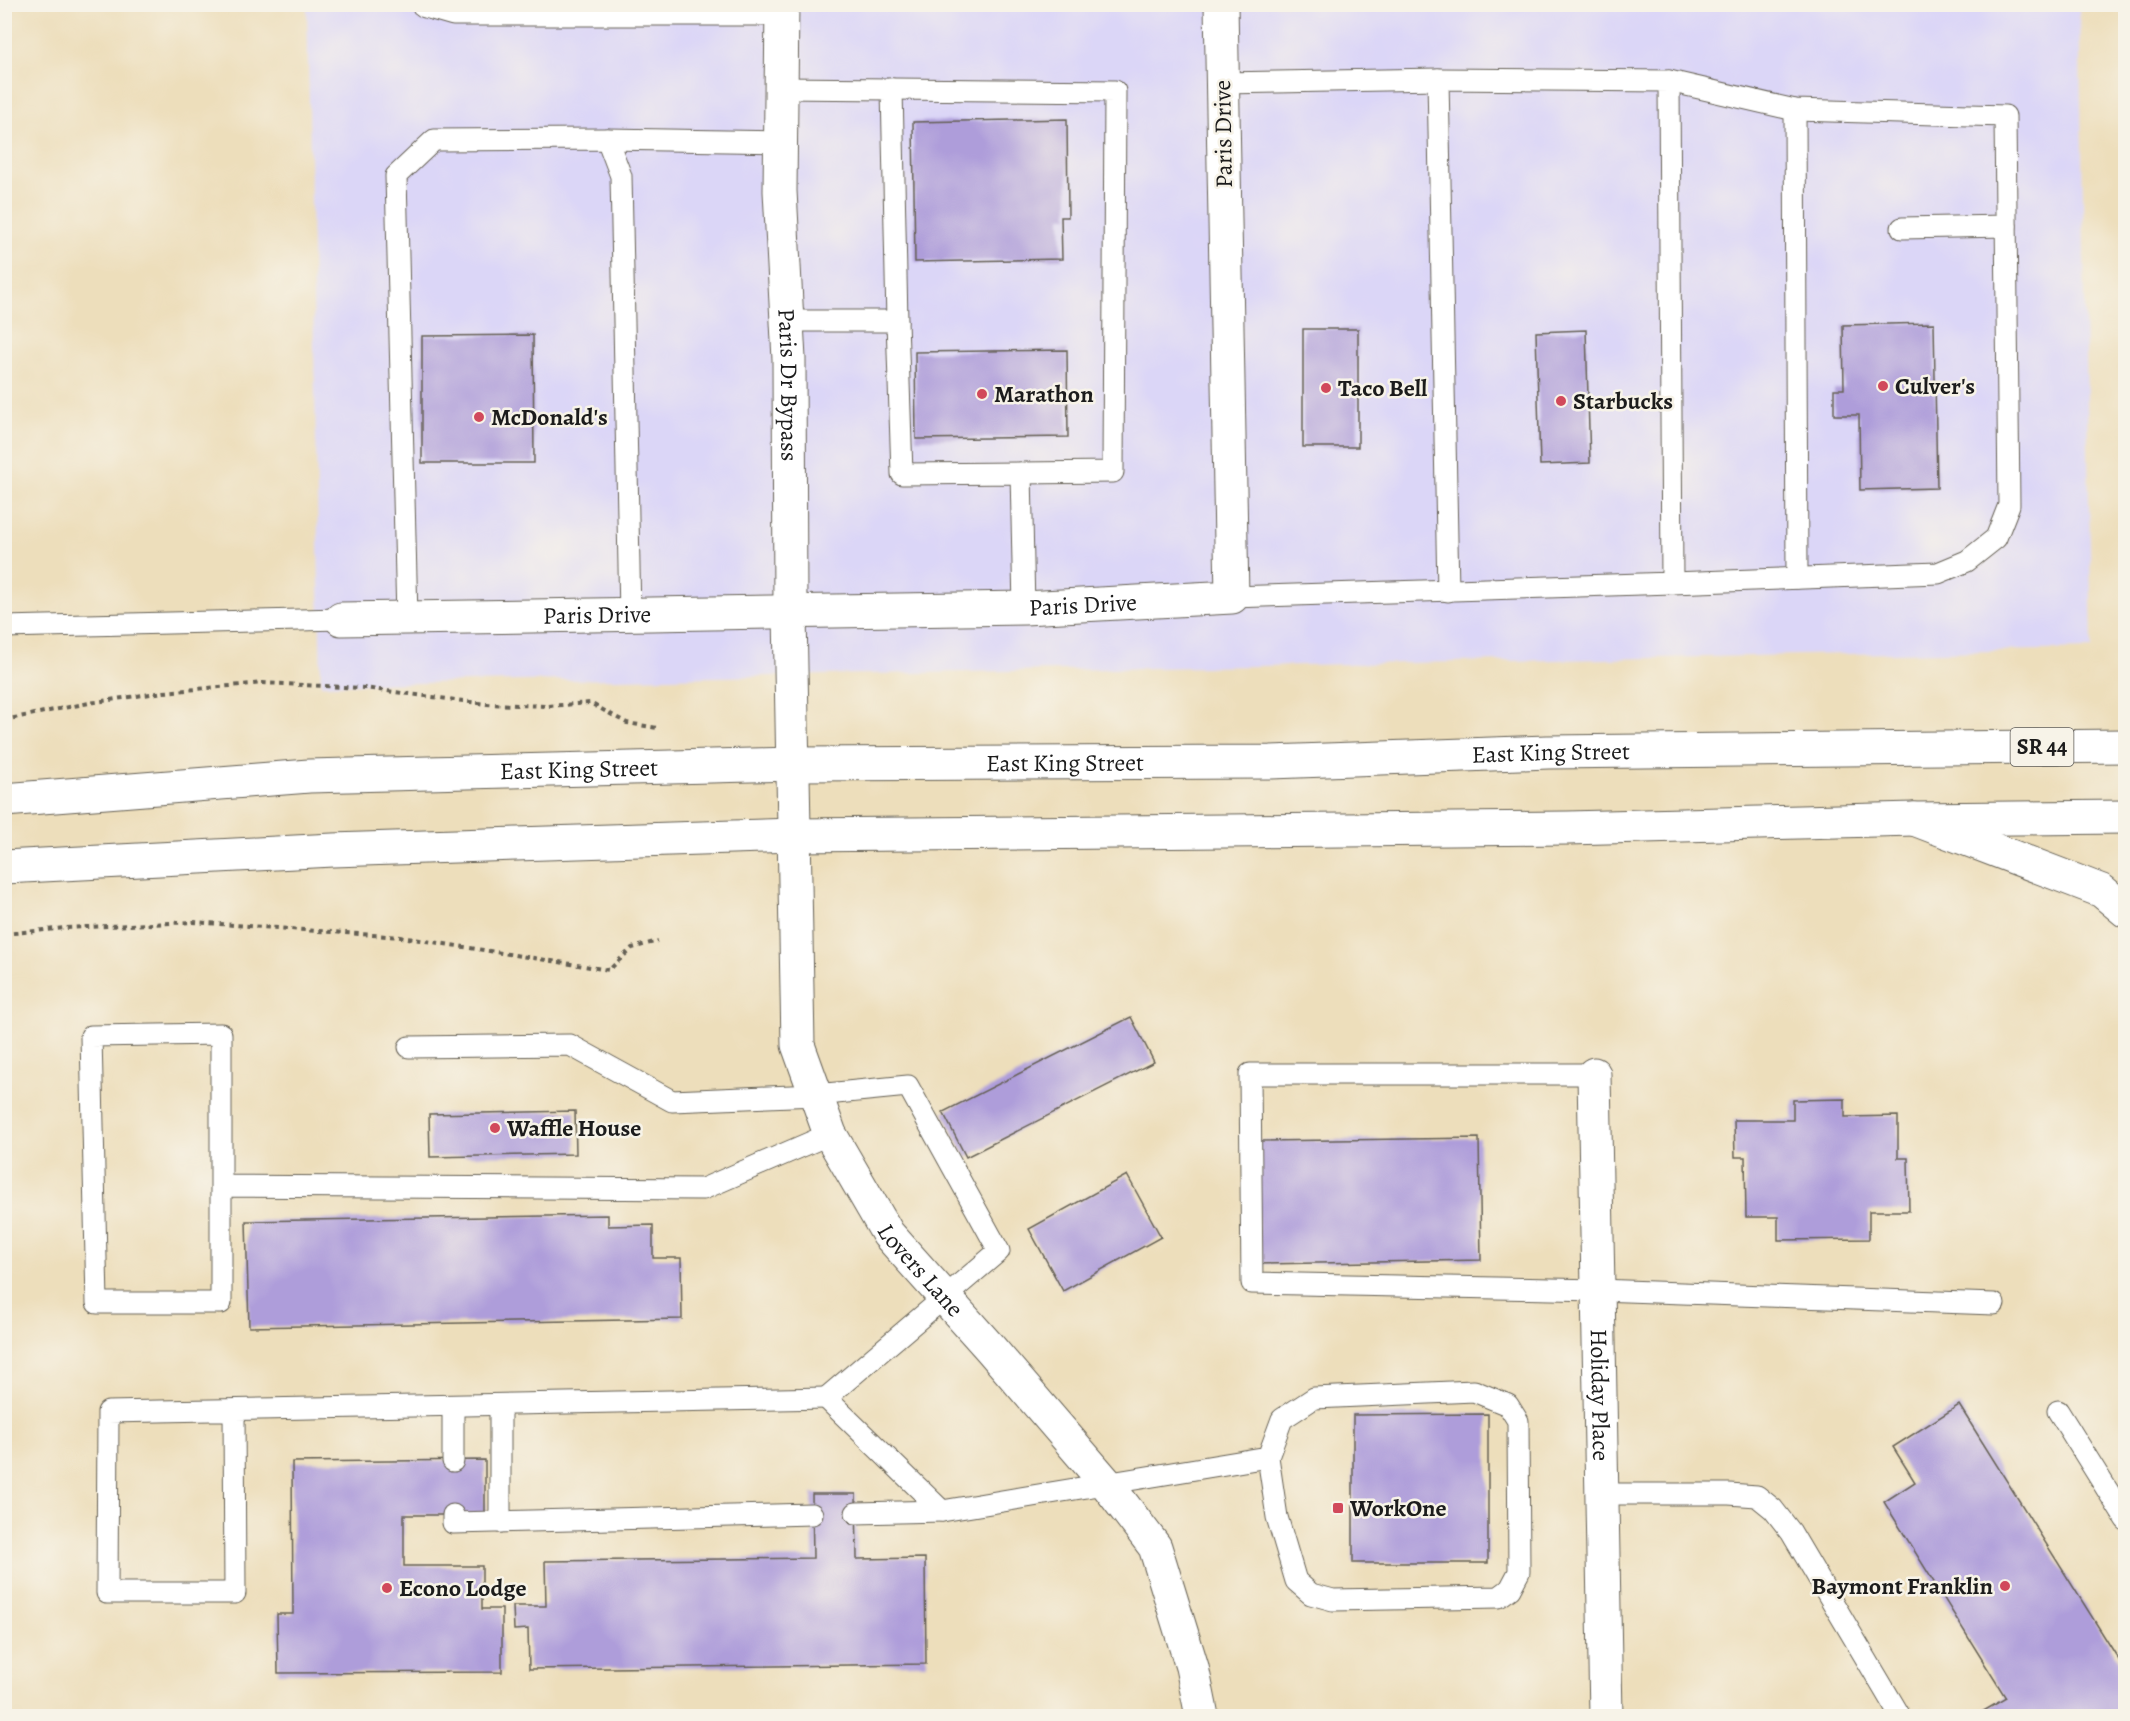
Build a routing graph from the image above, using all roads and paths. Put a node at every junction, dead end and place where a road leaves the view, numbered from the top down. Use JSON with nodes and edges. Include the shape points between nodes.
{"nodes":[{"id":1,"x":422,"y":4,"type":"edge"},
{"id":2,"x":1221,"y":4,"type":"edge"},
{"id":3,"x":781,"y":10,"type":"edge"},
{"id":4,"x":1438,"y":79,"type":"junction"},
{"id":5,"x":1669,"y":81,"type":"junction"},
{"id":6,"x":1222,"y":83,"type":"junction"},
{"id":7,"x":780,"y":88,"type":"junction"},
{"id":8,"x":892,"y":89,"type":"junction"},
{"id":9,"x":1795,"y":110,"type":"junction"},
{"id":10,"x":607,"y":139,"type":"junction"},
{"id":11,"x":780,"y":142,"type":"junction"},
{"id":12,"x":2006,"y":226,"type":"junction"},
{"id":13,"x":1902,"y":228,"type":"dead end"},
{"id":14,"x":787,"y":321,"type":"junction"},
{"id":15,"x":897,"y":321,"type":"junction"},
{"id":16,"x":1021,"y":473,"type":"junction"},
{"id":17,"x":1797,"y":578,"type":"junction"},
{"id":18,"x":1672,"y":584,"type":"junction"},
{"id":19,"x":1448,"y":591,"type":"junction"},
{"id":20,"x":1232,"y":597,"type":"junction"},
{"id":21,"x":1024,"y":608,"type":"junction"},
{"id":22,"x":790,"y":613,"type":"junction"},
{"id":23,"x":630,"y":615,"type":"junction"},
{"id":24,"x":407,"y":618,"type":"junction"},
{"id":25,"x":341,"y":619,"type":"joint"},
{"id":26,"x":4,"y":627,"type":"edge"},
{"id":27,"x":4,"y":720,"type":"edge"},
{"id":28,"x":662,"y":729,"type":"dead end"},
{"id":29,"x":2126,"y":746,"type":"edge"},
{"id":30,"x":793,"y":764,"type":"junction"},
{"id":31,"x":4,"y":800,"type":"edge"},
{"id":32,"x":2126,"y":817,"type":"edge"},
{"id":33,"x":1914,"y":819,"type":"junction"},
{"id":34,"x":794,"y":835,"type":"junction"},
{"id":35,"x":4,"y":867,"type":"edge"},
{"id":36,"x":2126,"y":911,"type":"edge"},
{"id":37,"x":4,"y":934,"type":"edge"},
{"id":38,"x":658,"y":941,"type":"dead end"},
{"id":39,"x":409,"y":1047,"type":"dead end"},
{"id":40,"x":1594,"y":1074,"type":"joint"},
{"id":41,"x":816,"y":1095,"type":"junction"},
{"id":42,"x":831,"y":1134,"type":"junction"},
{"id":43,"x":221,"y":1186,"type":"junction"},
{"id":44,"x":1598,"y":1290,"type":"junction"},
{"id":45,"x":946,"y":1298,"type":"junction"},
{"id":46,"x":1994,"y":1304,"type":"dead end"},
{"id":47,"x":826,"y":1398,"type":"junction"},
{"id":48,"x":500,"y":1405,"type":"junction"},
{"id":49,"x":453,"y":1407,"type":"junction"},
{"id":50,"x":234,"y":1410,"type":"junction"},
{"id":51,"x":2058,"y":1411,"type":"dead end"},
{"id":52,"x":1268,"y":1457,"type":"junction"},
{"id":53,"x":453,"y":1461,"type":"dead end"},
{"id":54,"x":1106,"y":1483,"type":"junction"},
{"id":55,"x":1602,"y":1494,"type":"junction"},
{"id":56,"x":942,"y":1511,"type":"junction"},
{"id":57,"x":856,"y":1513,"type":"dead end"},
{"id":58,"x":812,"y":1514,"type":"dead end"},
{"id":59,"x":453,"y":1515,"type":"dead end"},
{"id":60,"x":2126,"y":1520,"type":"edge"},
{"id":61,"x":500,"y":1522,"type":"junction"},
{"id":62,"x":1202,"y":1716,"type":"edge"},
{"id":63,"x":1606,"y":1716,"type":"edge"},
{"id":64,"x":1900,"y":1716,"type":"edge"}],
"edges":[{"from":1,"to":3,"type":"lane","via":[[453,15]]},
{"from":2,"to":6,"type":"main road","name":"Paris Drive"},
{"from":3,"to":7,"type":"main road","name":"Paris Dr Bypass"},
{"from":4,"to":5,"type":"lane"},
{"from":4,"to":6,"type":"lane"},
{"from":4,"to":19,"type":"lane"},
{"from":5,"to":9,"type":"lane"},
{"from":5,"to":18,"type":"lane"},
{"from":6,"to":20,"type":"main road","name":"Paris Drive"},
{"from":7,"to":8,"type":"lane"},
{"from":7,"to":11,"type":"main road","name":"Paris Dr Bypass"},
{"from":8,"to":15,"type":"lane"},
{"from":8,"to":16,"type":"lane","via":[[1115,91],[1113,472]]},
{"from":9,"to":12,"type":"lane","via":[[2005,116]]},
{"from":9,"to":17,"type":"lane"},
{"from":10,"to":11,"type":"lane"},
{"from":10,"to":23,"type":"lane","via":[[621,176]]},
{"from":10,"to":24,"type":"lane","via":[[434,140],[396,176]]},
{"from":11,"to":14,"type":"main road","name":"Paris Dr Bypass"},
{"from":12,"to":13,"type":"lane"},
{"from":12,"to":17,"type":"lane","via":[[2009,505],[1996,538],[1966,561],[1938,573]]},
{"from":14,"to":15,"type":"lane"},
{"from":14,"to":22,"type":"main road","name":"Paris Dr Bypass"},
{"from":15,"to":16,"type":"lane","via":[[902,474]]},
{"from":16,"to":21,"type":"lane"},
{"from":17,"to":18,"type":"lane"},
{"from":18,"to":19,"type":"lane"},
{"from":19,"to":20,"type":"lane"},
{"from":20,"to":21,"type":"main road","name":"Paris Drive"},
{"from":21,"to":22,"type":"main road","name":"Paris Drive"},
{"from":22,"to":23,"type":"main road","name":"Paris Drive"},
{"from":22,"to":30,"type":"main road","name":"Paris Dr Bypass"},
{"from":23,"to":24,"type":"main road","name":"Paris Drive"},
{"from":24,"to":25,"type":"main road","name":"Paris Drive"},
{"from":25,"to":26,"type":"lane"},
{"from":27,"to":28,"type":"path","via":[[153,693],[263,683],[364,688],[486,704],[590,703],[627,723]]},
{"from":29,"to":30,"type":"main road","name":"East King Street","number":"SR 44","via":[[1548,752],[1271,762]]},
{"from":30,"to":31,"type":"main road","name":"East King Street","via":[[309,776]]},
{"from":30,"to":34,"type":"main road","name":"Lovers Lane"},
{"from":32,"to":33,"type":"main road"},
{"from":33,"to":34,"type":"main road","via":[[1568,828]]},
{"from":33,"to":36,"type":"main road","via":[[2102,891]]},
{"from":34,"to":35,"type":"main road","via":[[323,850]]},
{"from":34,"to":41,"type":"main road","name":"Lovers Lane","via":[[798,1045]]},
{"from":37,"to":38,"type":"path","via":[[66,927],[193,922],[401,937],[609,970],[632,948]]},
{"from":39,"to":41,"type":"lane","via":[[570,1046],[672,1101]]},
{"from":40,"to":44,"type":"main road","name":"Holiday Place"},
{"from":40,"to":44,"type":"lane","via":[[1250,1074],[1252,1283]]},
{"from":41,"to":42,"type":"main road","name":"Lovers Lane"},
{"from":41,"to":45,"type":"lane","via":[[908,1086],[999,1251]]},
{"from":42,"to":43,"type":"lane","via":[[703,1189]]},
{"from":42,"to":45,"type":"main road","name":"Lovers Lane","via":[[888,1234]]},
{"from":43,"to":43,"type":"lane","via":[[221,1034],[91,1036],[97,1303],[221,1303]]},
{"from":44,"to":46,"type":"lane"},
{"from":44,"to":55,"type":"main road","name":"Holiday Place"},
{"from":45,"to":47,"type":"lane"},
{"from":45,"to":54,"type":"main road","name":"Lovers Lane"},
{"from":47,"to":48,"type":"lane"},
{"from":47,"to":56,"type":"lane"},
{"from":48,"to":49,"type":"lane"},
{"from":48,"to":61,"type":"lane"},
{"from":49,"to":50,"type":"lane"},
{"from":49,"to":53,"type":"lane"},
{"from":50,"to":50,"type":"lane","via":[[108,1412],[107,1593],[235,1593]]},
{"from":51,"to":60,"type":"lane"},
{"from":52,"to":52,"type":"lane","via":[[1282,1419],[1314,1398],[1474,1392],[1508,1405],[1518,1421],[1519,1572],[1510,1589],[1499,1597],[1333,1600],[1311,1594],[1296,1581],[1277,1517]]},
{"from":52,"to":54,"type":"lane"},
{"from":54,"to":56,"type":"lane"},
{"from":54,"to":62,"type":"main road","name":"Lovers Lane","via":[[1155,1547],[1192,1667]]},
{"from":55,"to":63,"type":"main road","name":"Holiday Place"},
{"from":55,"to":64,"type":"lane","via":[[1757,1496],[1791,1532]]},
{"from":56,"to":57,"type":"lane"},
{"from":58,"to":61,"type":"lane"},
{"from":59,"to":61,"type":"lane","via":[[453,1523]]}]}
